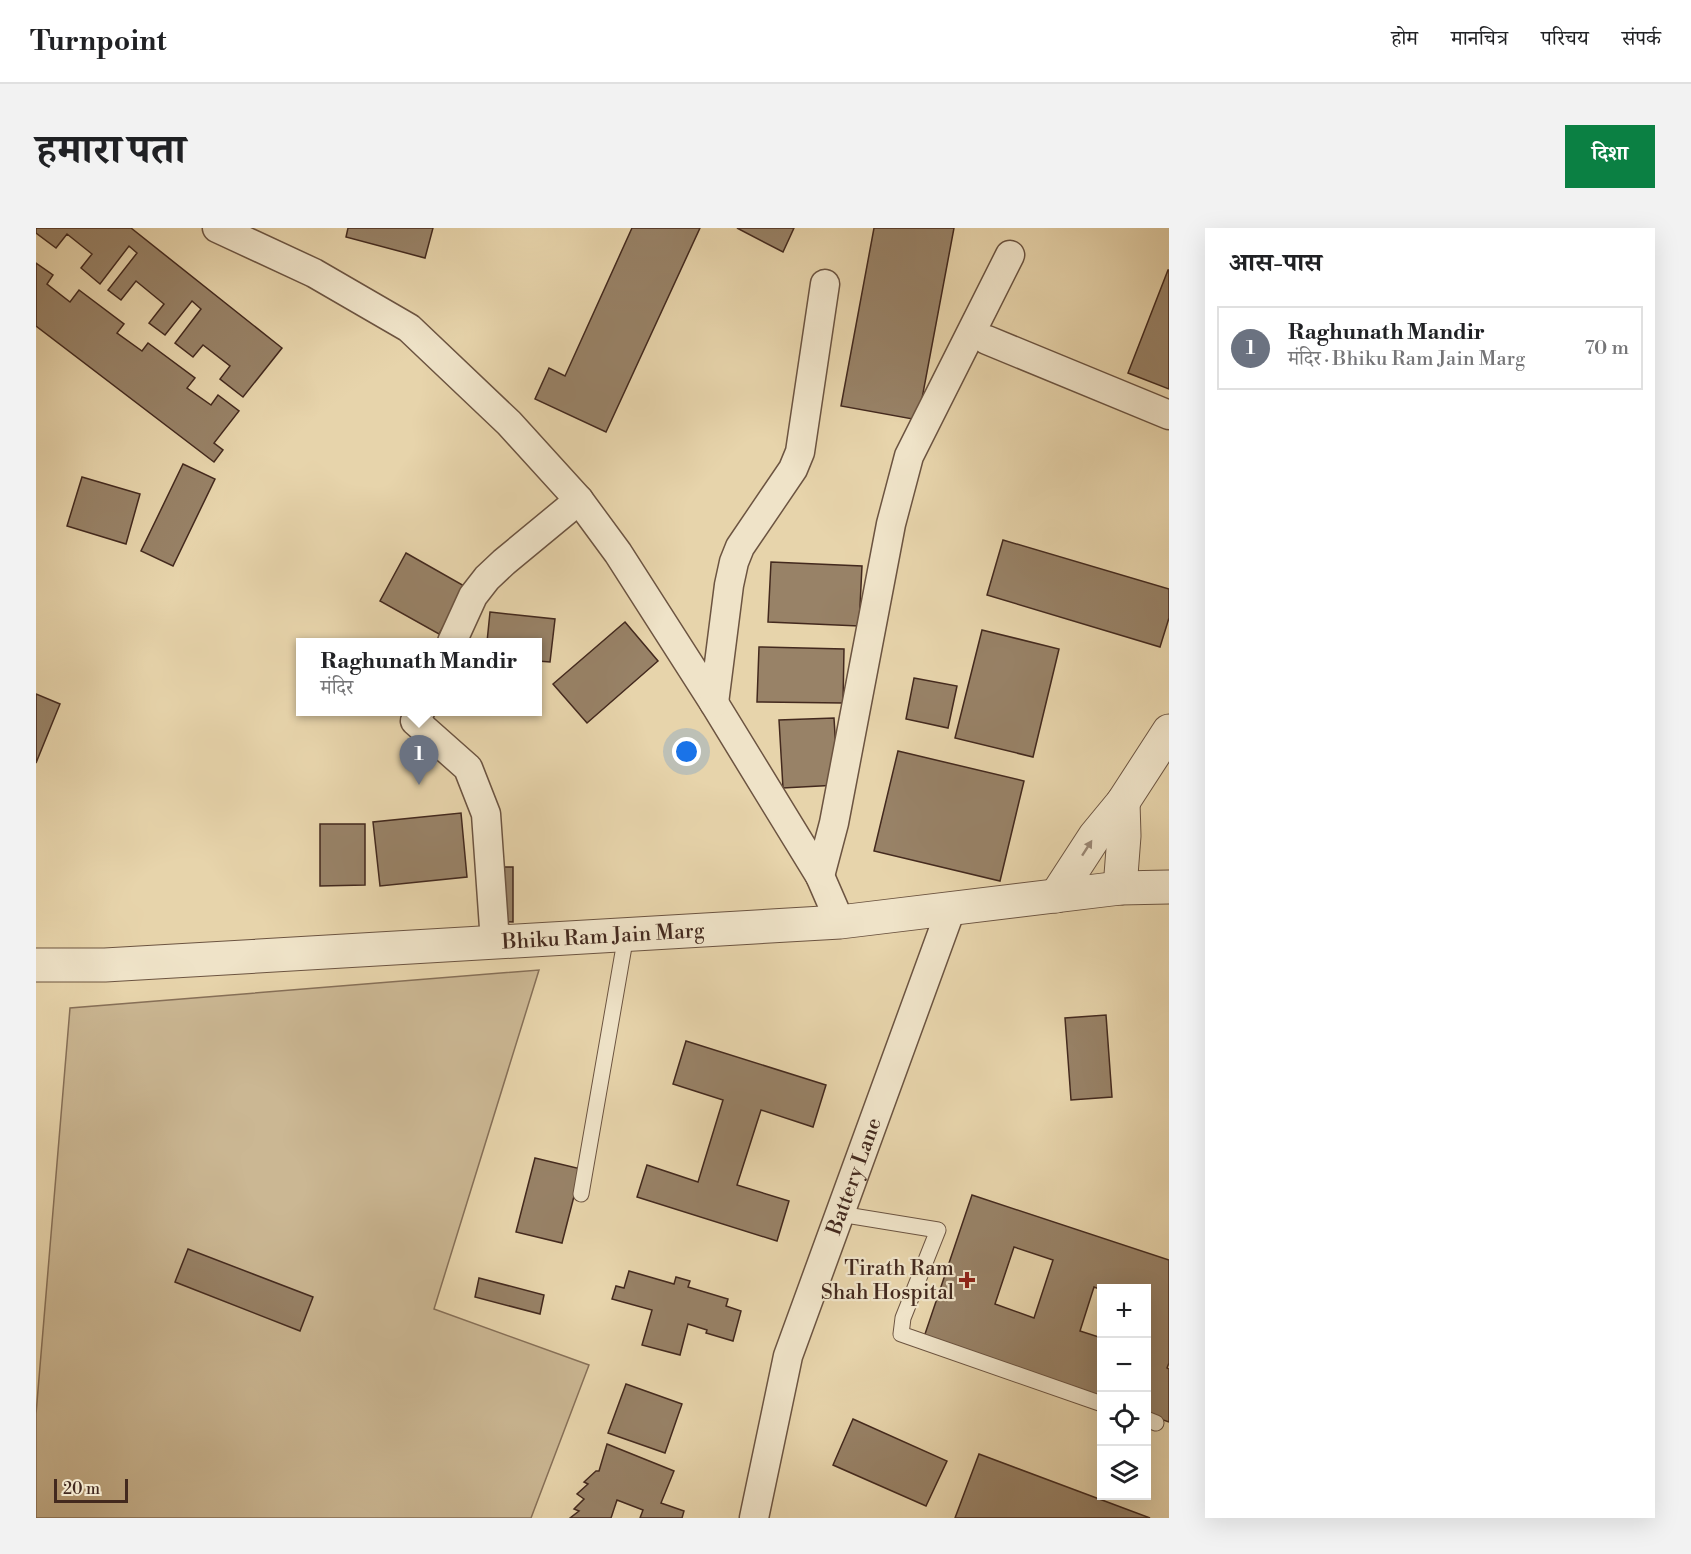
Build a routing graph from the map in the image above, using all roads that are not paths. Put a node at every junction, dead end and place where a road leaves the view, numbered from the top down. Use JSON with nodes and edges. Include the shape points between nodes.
{"nodes":[{"id":1,"x":217,"y":228,"type":"edge"},
{"id":2,"x":1010,"y":255,"type":"dead end"},
{"id":3,"x":825,"y":284,"type":"dead end"},
{"id":4,"x":987,"y":340,"type":"dead end"},
{"id":5,"x":1169,"y":416,"type":"edge"},
{"id":6,"x":579,"y":500,"type":"junction"},
{"id":7,"x":454,"y":638,"type":"edge"},
{"id":8,"x":714,"y":703,"type":"junction"},
{"id":9,"x":418,"y":716,"type":"edge"},
{"id":10,"x":1169,"y":731,"type":"edge"},
{"id":11,"x":1123,"y":802,"type":"junction"},
{"id":12,"x":820,"y":876,"type":"junction"},
{"id":13,"x":1169,"y":887,"type":"edge"},
{"id":14,"x":1120,"y":888,"type":"junction"},
{"id":15,"x":1056,"y":896,"type":"junction"},
{"id":16,"x":951,"y":909,"type":"junction"},
{"id":17,"x":840,"y":922,"type":"junction"},
{"id":18,"x":626,"y":934,"type":"junction"},
{"id":19,"x":495,"y":942,"type":"junction"},
{"id":20,"x":36,"y":965,"type":"edge"},
{"id":21,"x":581,"y":1194,"type":"dead end"},
{"id":22,"x":840,"y":1214,"type":"junction"},
{"id":23,"x":1097,"y":1403,"type":"edge"},
{"id":24,"x":754,"y":1518,"type":"edge"}],
"edges":[{"from":1,"to":6,"type":"street","via":[[314,273],[409,328],[509,423]]},
{"from":2,"to":12,"type":"street","via":[[909,456],[891,524],[834,823]]},
{"from":3,"to":8,"type":"street","via":[[800,452],[734,562]]},
{"from":4,"to":5,"type":"street"},
{"from":6,"to":7,"type":"street","via":[[487,578],[473,596]]},
{"from":6,"to":8,"type":"street","via":[[618,553]]},
{"from":8,"to":12,"type":"street"},
{"from":9,"to":19,"type":"street","via":[[415,721],[468,768],[486,814]]},
{"from":10,"to":11,"type":"street"},
{"from":11,"to":14,"type":"street"},
{"from":15,"to":11,"type":"street","one_way":true,"via":[[1095,836]]},
{"from":12,"to":17,"type":"street"},
{"from":13,"to":14,"type":"street","name":"Bhiku Ram Jain Marg"},
{"from":14,"to":15,"type":"street","name":"Bhiku Ram Jain Marg"},
{"from":15,"to":16,"type":"street","name":"Bhiku Ram Jain Marg"},
{"from":16,"to":17,"type":"street","name":"Bhiku Ram Jain Marg"},
{"from":16,"to":22,"type":"street","name":"Battery Lane"},
{"from":17,"to":18,"type":"street","name":"Bhiku Ram Jain Marg"},
{"from":18,"to":19,"type":"street","name":"Bhiku Ram Jain Marg"},
{"from":18,"to":21,"type":"lane"},
{"from":19,"to":20,"type":"street","name":"Bhiku Ram Jain Marg","via":[[105,965]]},
{"from":22,"to":23,"type":"lane","via":[[938,1230],[903,1318],[902,1334]]},
{"from":22,"to":24,"type":"street","name":"Battery Lane","via":[[788,1356]]}]}
